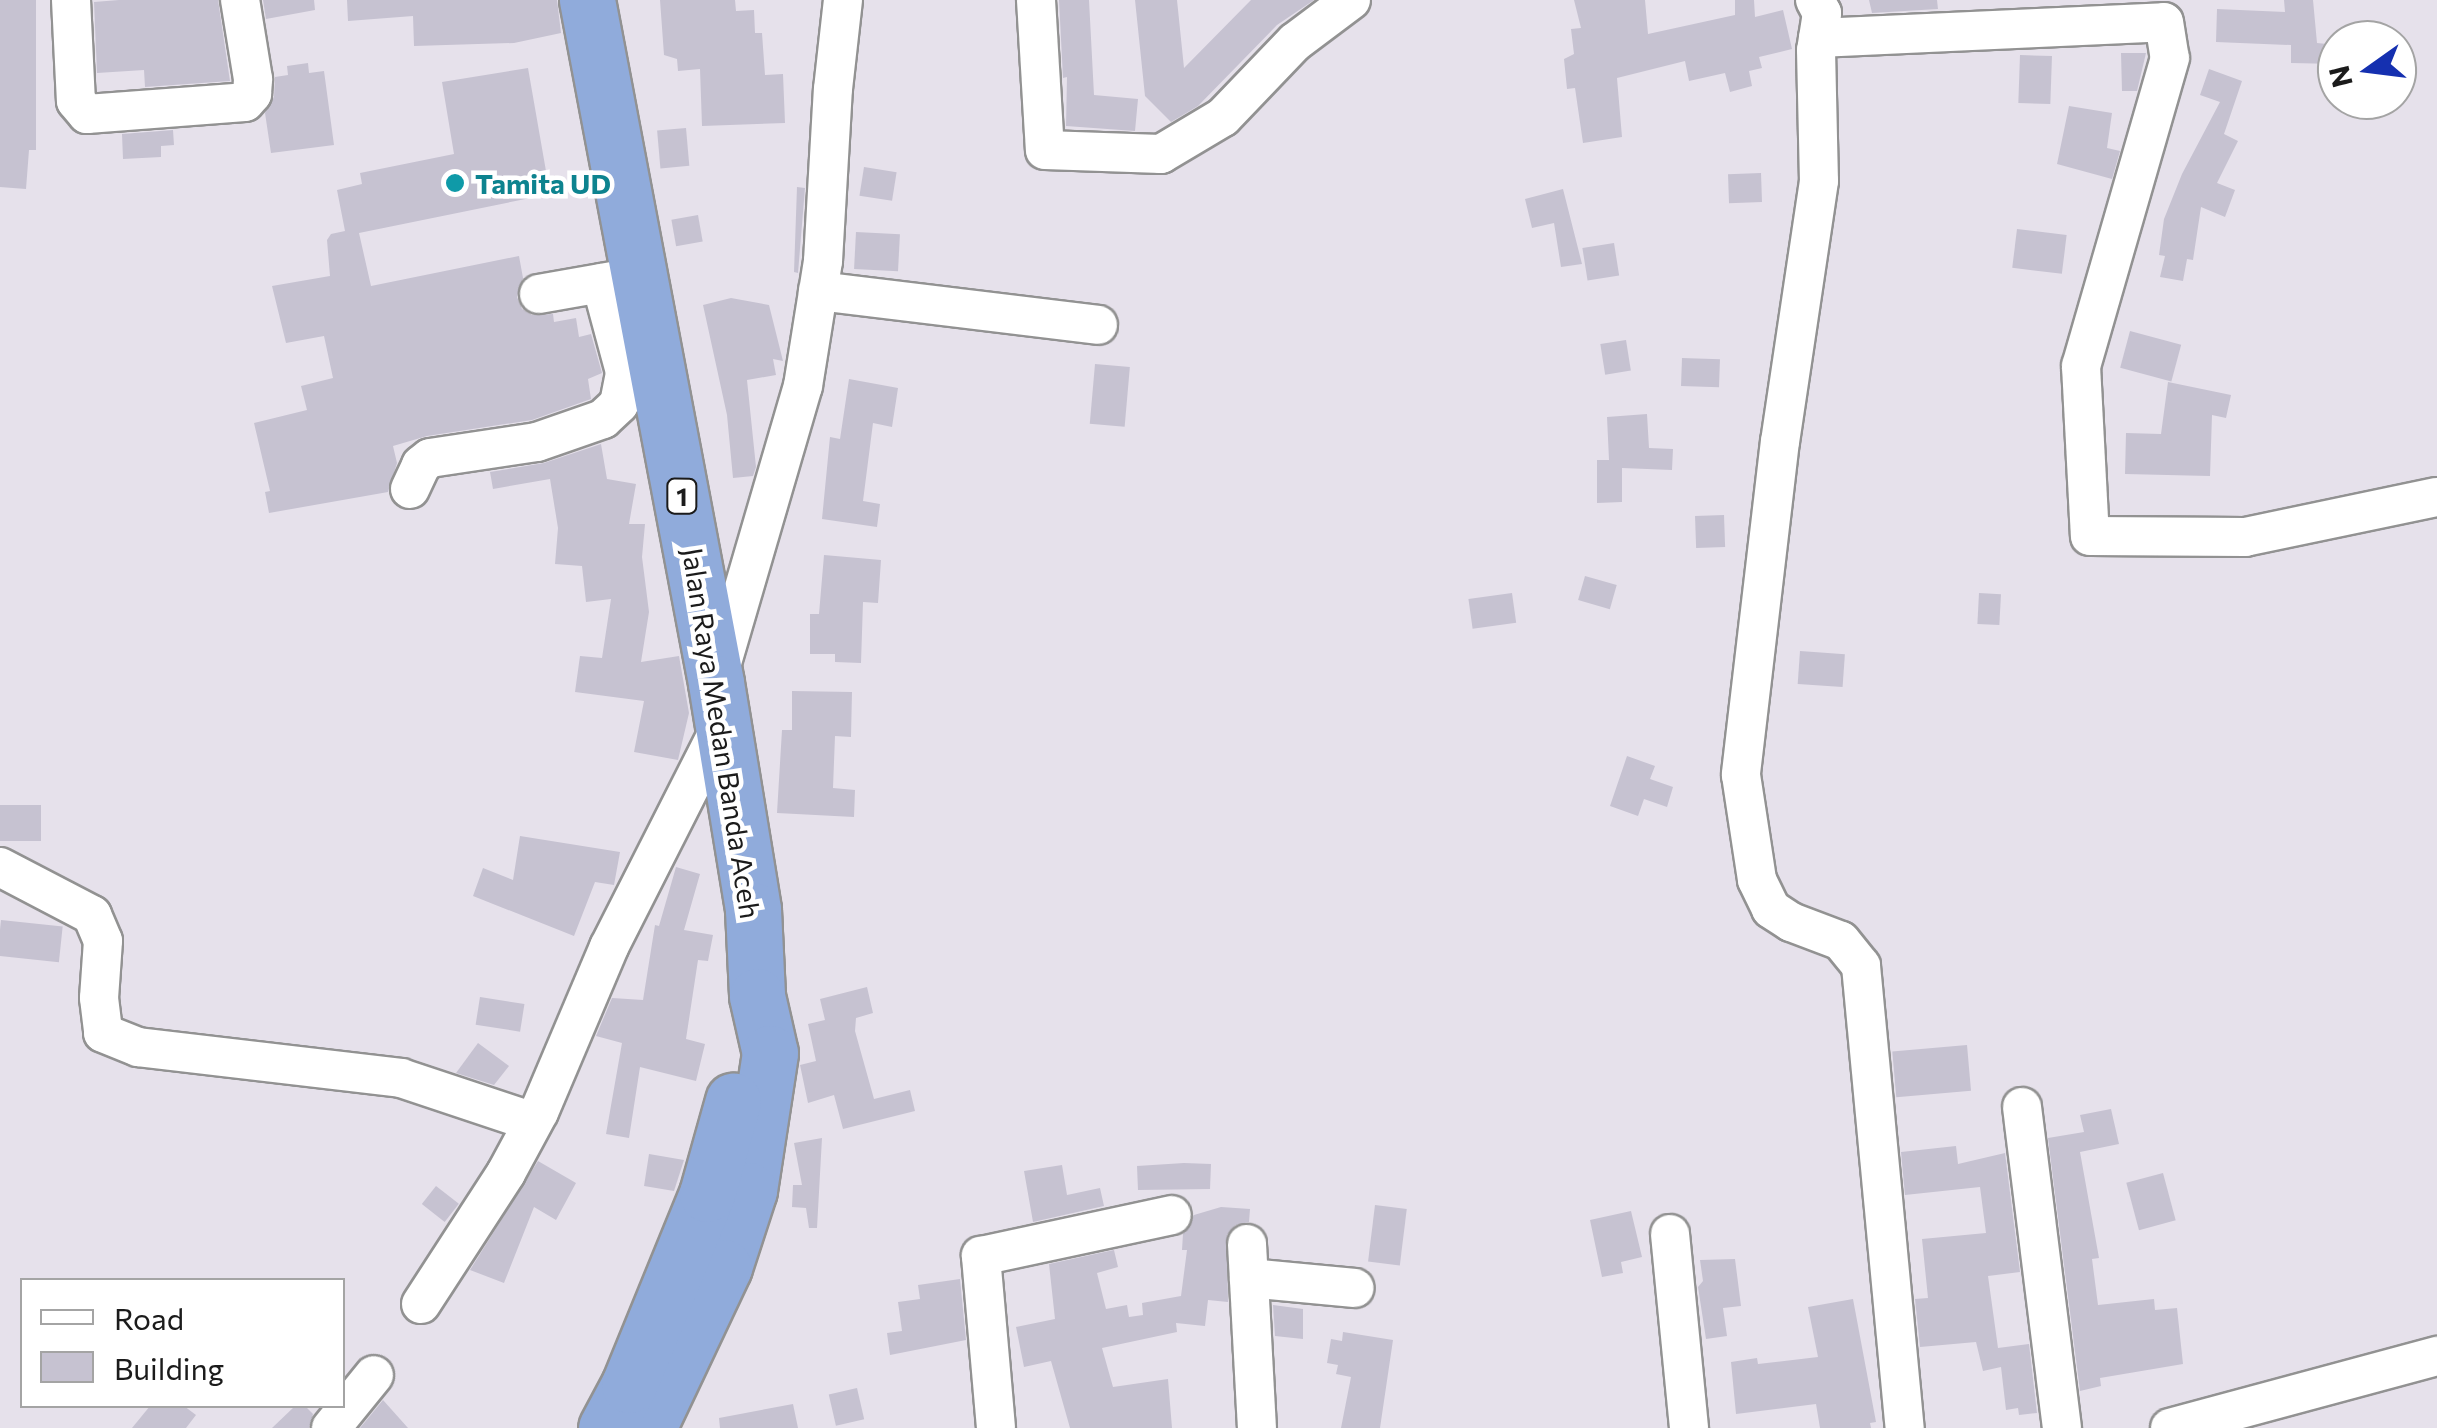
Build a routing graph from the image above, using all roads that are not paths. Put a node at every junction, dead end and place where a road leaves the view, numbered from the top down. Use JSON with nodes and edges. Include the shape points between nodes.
{"nodes":[{"id":1,"x":71,"y":0,"type":"edge"},
{"id":2,"x":240,"y":0,"type":"edge"},
{"id":3,"x":586,"y":0,"type":"edge"},
{"id":4,"x":843,"y":0,"type":"edge"},
{"id":5,"x":1036,"y":0,"type":"edge"},
{"id":6,"x":1351,"y":0,"type":"edge"},
{"id":7,"x":1815,"y":0,"type":"edge"},
{"id":8,"x":2145,"y":11,"type":"edge"},
{"id":9,"x":1818,"y":38,"type":"junction"},
{"id":10,"x":621,"y":280,"type":"junction"},
{"id":11,"x":818,"y":291,"type":"junction"},
{"id":12,"x":538,"y":294,"type":"dead end"},
{"id":13,"x":1098,"y":325,"type":"dead end"},
{"id":14,"x":410,"y":488,"type":"dead end"},
{"id":15,"x":2437,"y":498,"type":"edge"},
{"id":16,"x":720,"y":702,"type":"junction"},
{"id":17,"x":0,"y":866,"type":"edge"},
{"id":18,"x":2022,"y":1106,"type":"dead end"},
{"id":19,"x":533,"y":1122,"type":"junction"},
{"id":20,"x":1172,"y":1215,"type":"dead end"},
{"id":21,"x":1670,"y":1234,"type":"dead end"},
{"id":22,"x":1356,"y":1288,"type":"dead end"},
{"id":23,"x":420,"y":1304,"type":"dead end"},
{"id":24,"x":2437,"y":1356,"type":"edge"},
{"id":25,"x":374,"y":1375,"type":"dead end"},
{"id":26,"x":636,"y":1410,"type":"edge"},
{"id":27,"x":331,"y":1428,"type":"edge"},
{"id":28,"x":996,"y":1428,"type":"edge"},
{"id":29,"x":1257,"y":1428,"type":"edge"},
{"id":30,"x":1689,"y":1428,"type":"edge"},
{"id":31,"x":1905,"y":1428,"type":"edge"},
{"id":32,"x":2062,"y":1428,"type":"edge"},
{"id":33,"x":2170,"y":1428,"type":"edge"}],
"edges":[{"from":1,"to":2,"type":"street","via":[[76,101],[87,114],[245,102],[253,80]]},
{"from":3,"to":10,"type":"highway","name":"Jalan Raya Medan Banda Aceh","number":"1"},
{"from":4,"to":11,"type":"street"},
{"from":5,"to":6,"type":"street","via":[[1045,150],[1161,154],[1223,117],[1295,42]]},
{"from":7,"to":9,"type":"street","via":[[1822,13]]},
{"from":8,"to":9,"type":"street"},
{"from":8,"to":15,"type":"street","via":[[2164,22],[2170,58],[2082,366],[2090,536],[2246,538]]},
{"from":9,"to":31,"type":"street","via":[[1819,181],[1741,775],[1757,880],[1772,909],[1841,941],[1861,966]]},
{"from":10,"to":12,"type":"street"},
{"from":10,"to":14,"type":"street","via":[[625,372],[619,404],[603,420],[537,442],[430,458]]},
{"from":10,"to":16,"type":"highway","name":"Jalan Raya Medan Banda Aceh","number":"1"},
{"from":11,"to":13,"type":"street"},
{"from":11,"to":16,"type":"street","via":[[802,386]]},
{"from":16,"to":19,"type":"street"},
{"from":16,"to":26,"type":"highway","name":"Jalan Raya Medan Banda Aceh","number":"1","via":[[770,1053],[766,1095],[749,1190]]},
{"from":17,"to":19,"type":"street","via":[[92,915],[102,941],[103,1033],[138,1047],[401,1078]]},
{"from":18,"to":32,"type":"street"},
{"from":19,"to":23,"type":"street"},
{"from":20,"to":28,"type":"street","via":[[981,1256]]},
{"from":21,"to":30,"type":"street"},
{"from":22,"to":29,"type":"street","via":[[1248,1261]]},
{"from":24,"to":33,"type":"street"},
{"from":25,"to":27,"type":"street"}]}
